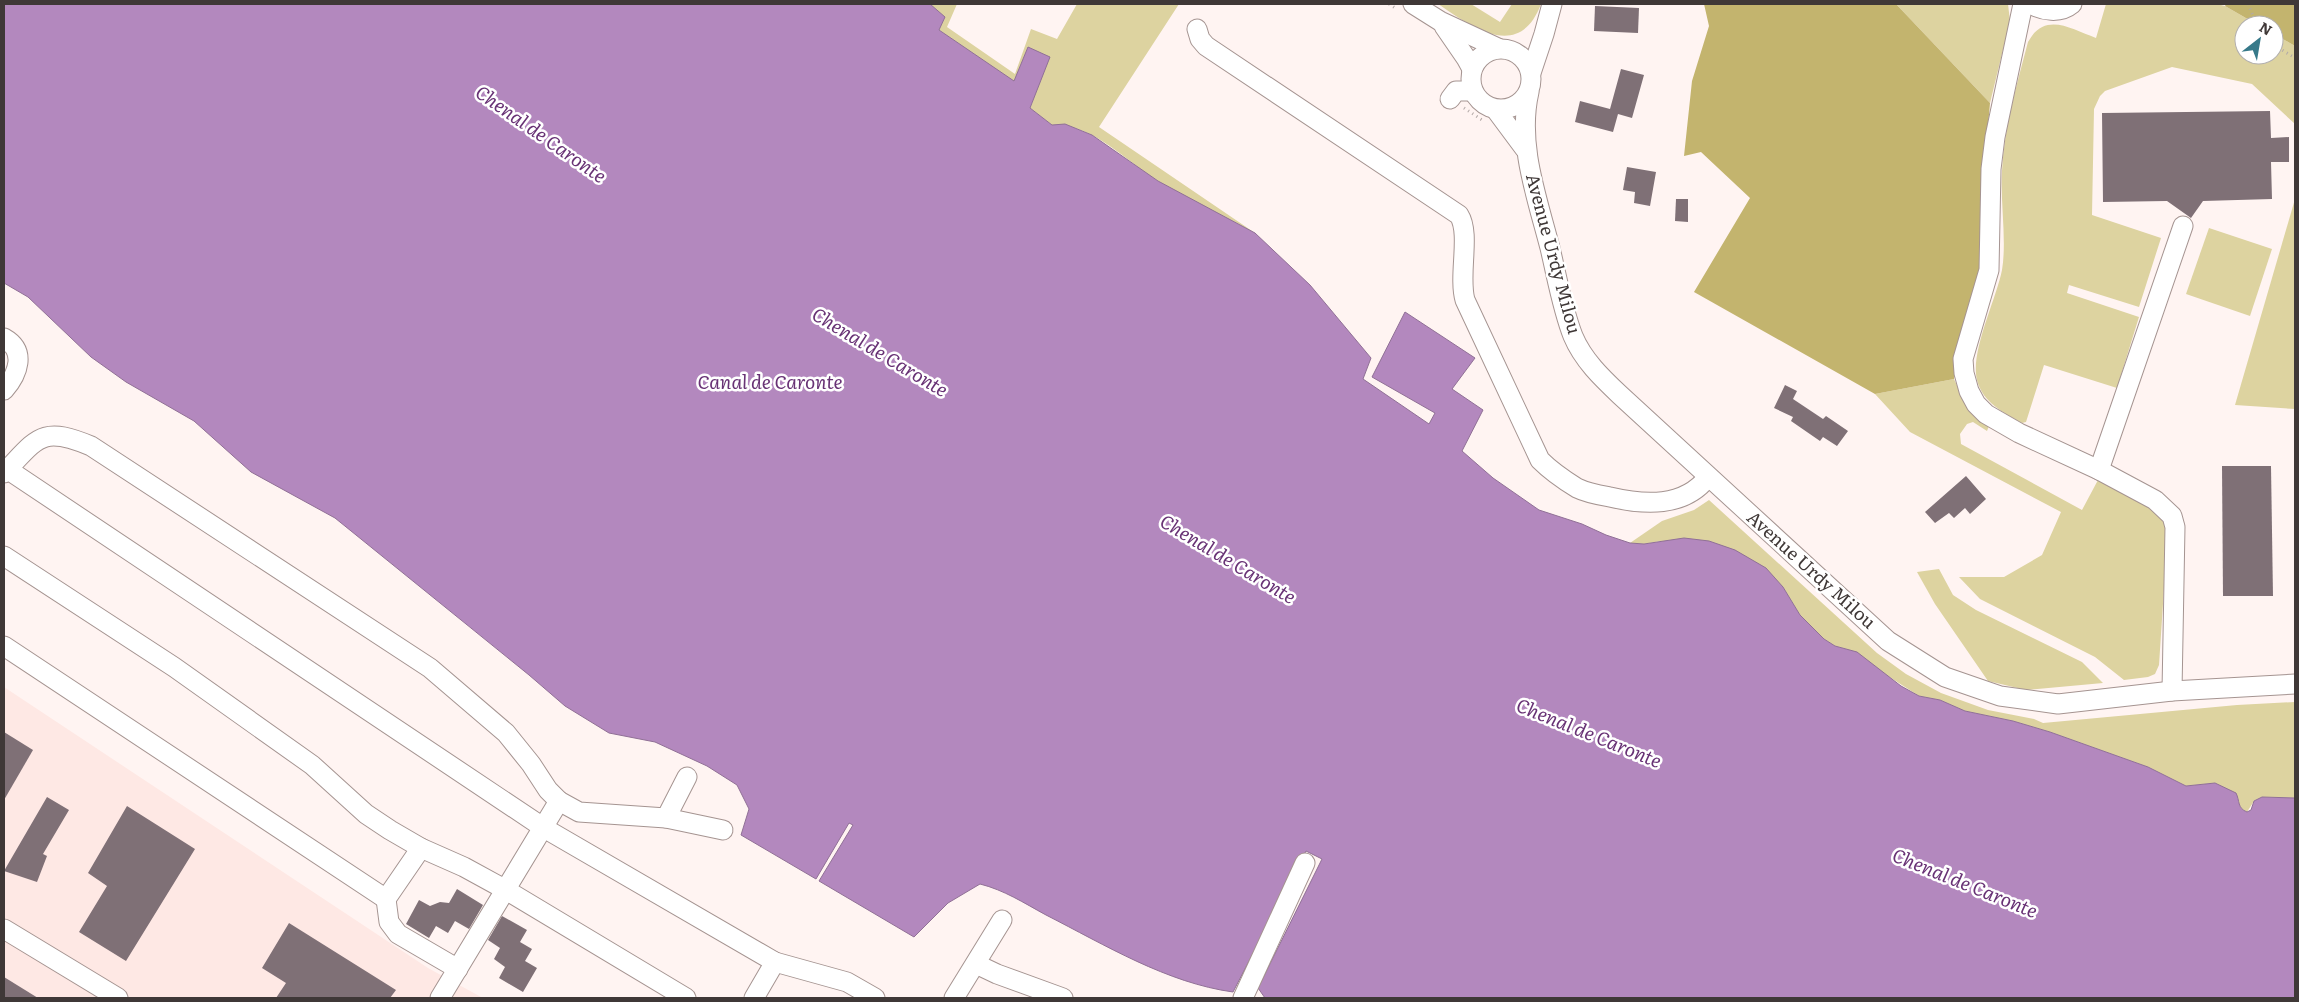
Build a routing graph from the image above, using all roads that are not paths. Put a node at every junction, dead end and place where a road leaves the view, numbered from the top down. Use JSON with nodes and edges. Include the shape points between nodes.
{"nodes":[{"id":1,"x":1413,"y":4,"type":"edge"},
{"id":2,"x":2023,"y":4,"type":"edge"},
{"id":3,"x":2030,"y":4,"type":"edge"},
{"id":4,"x":2072,"y":4,"type":"edge"},
{"id":5,"x":1550,"y":10,"type":"edge"},
{"id":6,"x":1440,"y":21,"type":"junction"},
{"id":7,"x":1196,"y":28,"type":"dead end"},
{"id":8,"x":1502,"y":49,"type":"junction"},
{"id":9,"x":1472,"y":69,"type":"junction"},
{"id":10,"x":1530,"y":82,"type":"junction"},
{"id":11,"x":1473,"y":91,"type":"junction"},
{"id":12,"x":1450,"y":99,"type":"dead end"},
{"id":13,"x":1496,"y":110,"type":"junction"},
{"id":14,"x":1526,"y":150,"type":"junction"},
{"id":15,"x":2183,"y":226,"type":"dead end"},
{"id":16,"x":4,"y":338,"type":"edge"},
{"id":17,"x":4,"y":390,"type":"edge"},
{"id":18,"x":2099,"y":470,"type":"junction"},
{"id":19,"x":5,"y":471,"type":"edge"},
{"id":20,"x":1708,"y":477,"type":"junction"},
{"id":21,"x":4,"y":556,"type":"edge"},
{"id":22,"x":4,"y":646,"type":"edge"},
{"id":23,"x":2295,"y":684,"type":"edge"},
{"id":24,"x":2172,"y":691,"type":"junction"},
{"id":25,"x":687,"y":777,"type":"dead end"},
{"id":26,"x":560,"y":801,"type":"junction"},
{"id":27,"x":666,"y":818,"type":"junction"},
{"id":28,"x":544,"y":828,"type":"junction"},
{"id":29,"x":723,"y":830,"type":"dead end"},
{"id":30,"x":421,"y":848,"type":"junction"},
{"id":31,"x":1305,"y":863,"type":"dead end"},
{"id":32,"x":506,"y":890,"type":"junction"},
{"id":33,"x":386,"y":899,"type":"junction"},
{"id":34,"x":1002,"y":920,"type":"dead end"},
{"id":35,"x":4,"y":929,"type":"edge"},
{"id":36,"x":775,"y":962,"type":"junction"},
{"id":37,"x":976,"y":964,"type":"junction"},
{"id":38,"x":458,"y":969,"type":"junction"},
{"id":39,"x":443,"y":993,"type":"edge"},
{"id":40,"x":118,"y":998,"type":"edge"},
{"id":41,"x":686,"y":998,"type":"edge"},
{"id":42,"x":754,"y":998,"type":"edge"},
{"id":43,"x":875,"y":998,"type":"edge"},
{"id":44,"x":954,"y":998,"type":"edge"},
{"id":45,"x":1063,"y":998,"type":"edge"},
{"id":46,"x":1243,"y":998,"type":"edge"}],
"edges":[{"from":1,"to":6,"type":"street"},
{"from":2,"to":18,"type":"street","via":[[1994,136],[1989,270],[1963,359],[1964,373],[1976,404],[1998,423]]},
{"from":3,"to":4,"type":"street","via":[[2050,11]]},
{"from":5,"to":8,"type":"street","via":[[1530,39],[1522,45]]},
{"from":5,"to":10,"type":"street","name":"Avenue Urdy Milou"},
{"from":6,"to":8,"type":"street"},
{"from":6,"to":9,"type":"street"},
{"from":7,"to":20,"type":"street","via":[[1206,46],[1459,215],[1464,228],[1462,288],[1466,300],[1540,460],[1546,466],[1583,490],[1638,504],[1662,502],[1694,492]]},
{"from":8,"to":9,"type":"street","via":[[1481,55]]},
{"from":8,"to":10,"type":"street","via":[[1516,52],[1524,60]]},
{"from":9,"to":11,"type":"street","via":[[1470,82]]},
{"from":10,"to":13,"type":"street","via":[[1523,100],[1513,107]]},
{"from":10,"to":14,"type":"street","name":"Avenue Urdy Milou","via":[[1525,116]]},
{"from":11,"to":12,"type":"street","via":[[1456,90]]},
{"from":11,"to":13,"type":"street","via":[[1483,105]]},
{"from":13,"to":14,"type":"street","name":"Avenue Urdy Milou"},
{"from":14,"to":20,"type":"street","name":"Avenue Urdy Milou","via":[[1564,306],[1584,355],[1620,395]]},
{"from":15,"to":18,"type":"street"},
{"from":16,"to":17,"type":"street","via":[[16,349],[19,360],[18,369]]},
{"from":18,"to":24,"type":"street","via":[[2155,500],[2172,516],[2175,527]]},
{"from":19,"to":26,"type":"street","via":[[29,446],[48,435],[74,439],[91,446],[430,668],[506,733],[548,790]]},
{"from":19,"to":28,"type":"street"},
{"from":20,"to":24,"type":"street","name":"Avenue Urdy Milou","via":[[1888,641],[1945,677],[2000,696],[2058,704]]},
{"from":21,"to":30,"type":"street","via":[[174,667],[312,765],[366,814]]},
{"from":22,"to":33,"type":"street"},
{"from":23,"to":24,"type":"street","name":"Avenue Urdy Milou"},
{"from":25,"to":27,"type":"street"},
{"from":26,"to":27,"type":"street","via":[[579,812]]},
{"from":26,"to":28,"type":"street"},
{"from":27,"to":29,"type":"street"},
{"from":28,"to":32,"type":"street"},
{"from":28,"to":36,"type":"street"},
{"from":30,"to":32,"type":"street"},
{"from":30,"to":33,"type":"street"},
{"from":31,"to":46,"type":"street"},
{"from":32,"to":38,"type":"street"},
{"from":32,"to":41,"type":"street"},
{"from":33,"to":38,"type":"street","via":[[390,922],[398,934]]},
{"from":34,"to":37,"type":"street"},
{"from":35,"to":40,"type":"street"},
{"from":36,"to":42,"type":"street"},
{"from":36,"to":43,"type":"street","via":[[847,982]]},
{"from":37,"to":44,"type":"street"},
{"from":37,"to":45,"type":"street"},
{"from":38,"to":39,"type":"street"}]}
